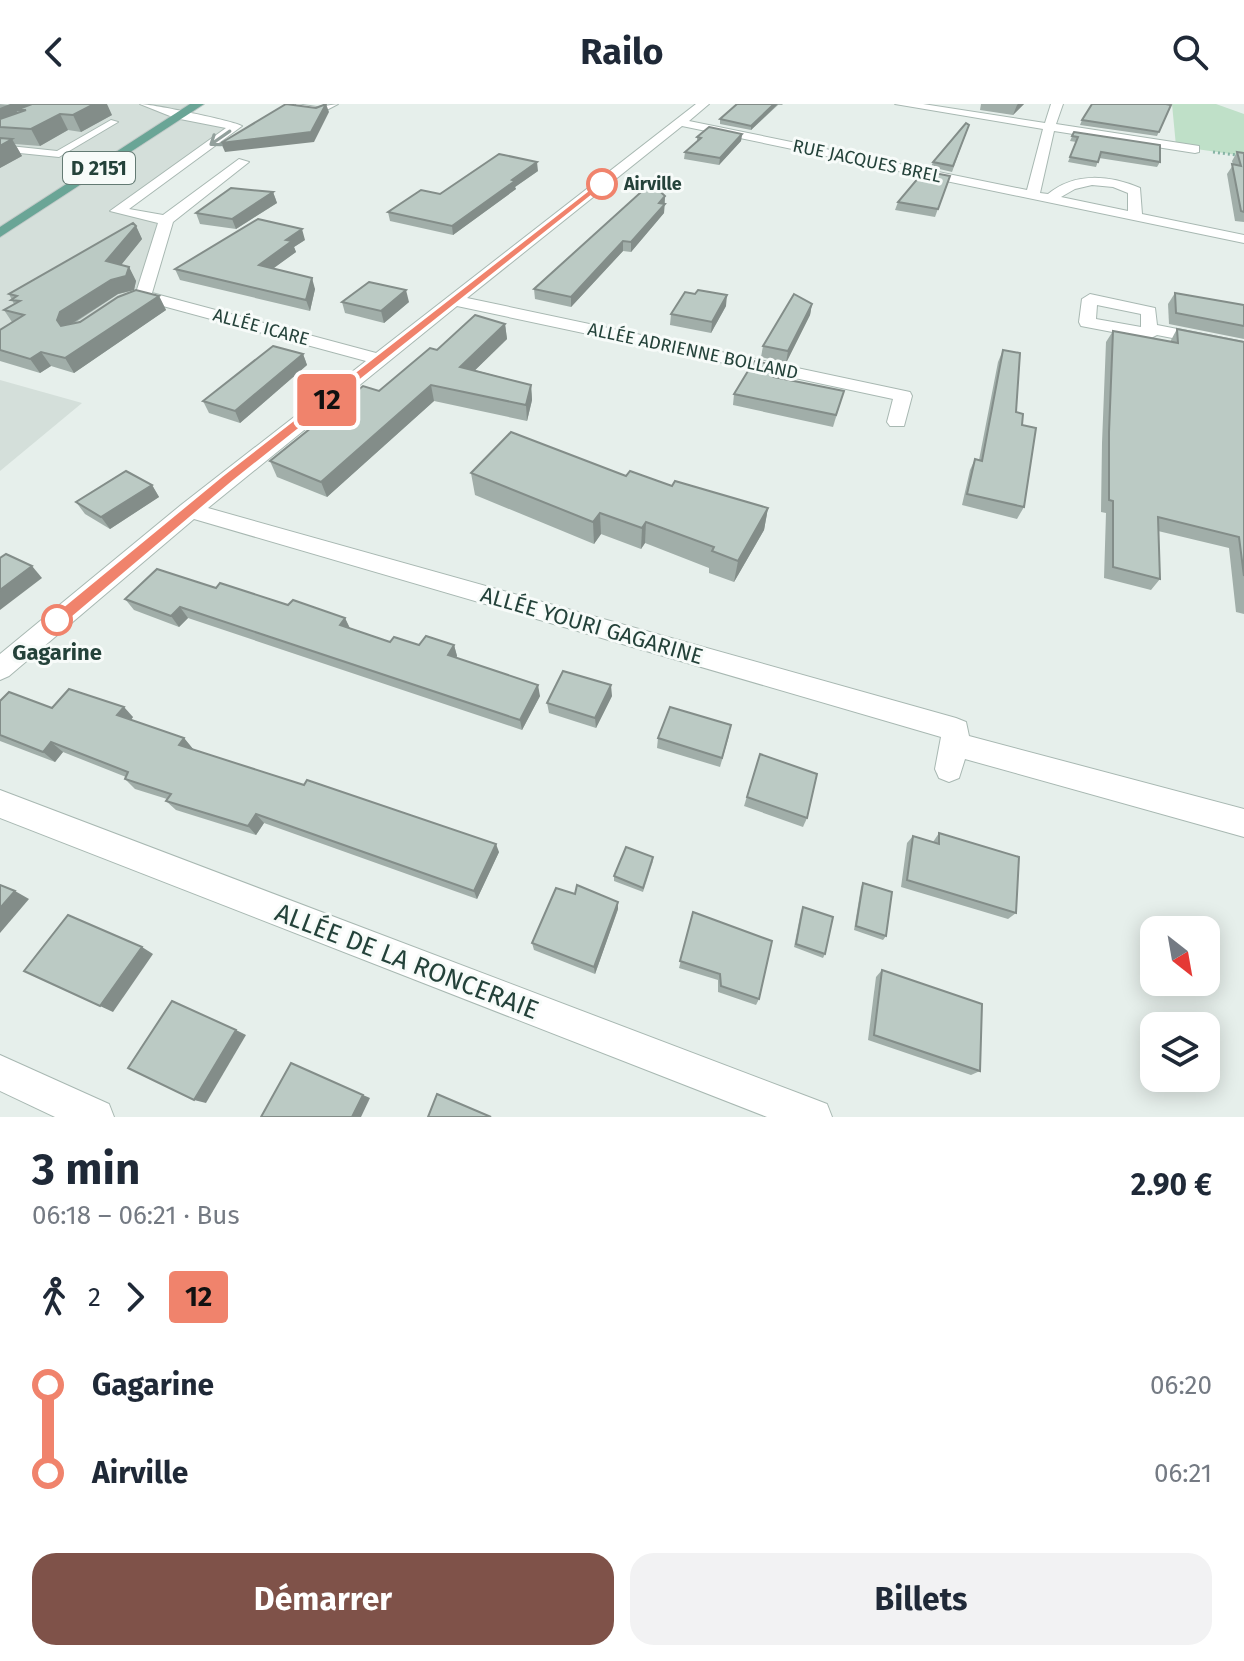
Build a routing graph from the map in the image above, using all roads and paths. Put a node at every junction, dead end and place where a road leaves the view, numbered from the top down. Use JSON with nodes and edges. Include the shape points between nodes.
{"nodes":[{"id":1,"x":198,"y":104,"type":"edge"},
{"id":2,"x":302,"y":104,"type":"edge"},
{"id":3,"x":332,"y":104,"type":"edge"},
{"id":4,"x":703,"y":104,"type":"edge"},
{"id":5,"x":901,"y":104,"type":"edge"},
{"id":6,"x":1057,"y":104,"type":"edge"},
{"id":7,"x":141,"y":106,"type":"edge"},
{"id":8,"x":179,"y":116,"type":"junction"},
{"id":9,"x":114,"y":122,"type":"dead end"},
{"id":10,"x":682,"y":123,"type":"junction"},
{"id":11,"x":1051,"y":127,"type":"junction"},
{"id":12,"x":0,"y":148,"type":"edge"},
{"id":13,"x":1195,"y":149,"type":"joint"},
{"id":14,"x":1244,"y":156,"type":"edge"},
{"id":15,"x":243,"y":162,"type":"dead end"},
{"id":16,"x":1033,"y":195,"type":"junction"},
{"id":17,"x":1051,"y":199,"type":"junction"},
{"id":18,"x":1135,"y":216,"type":"junction"},
{"id":19,"x":166,"y":220,"type":"junction"},
{"id":20,"x":0,"y":233,"type":"edge"},
{"id":21,"x":1244,"y":239,"type":"edge"},
{"id":22,"x":456,"y":301,"type":"junction"},
{"id":23,"x":1149,"y":328,"type":"dead end"},
{"id":24,"x":1244,"y":347,"type":"edge"},
{"id":25,"x":379,"y":359,"type":"junction"},
{"id":26,"x":897,"y":422,"type":"dead end"},
{"id":27,"x":189,"y":510,"type":"junction"},
{"id":28,"x":0,"y":669,"type":"edge"},
{"id":29,"x":0,"y":804,"type":"edge"},
{"id":30,"x":1244,"y":823,"type":"edge"},
{"id":31,"x":0,"y":1073,"type":"edge"},
{"id":32,"x":96,"y":1117,"type":"edge"},
{"id":33,"x":814,"y":1117,"type":"edge"}],
"edges":[{"from":1,"to":8,"type":"main road","number":"D 2151"},
{"from":2,"to":3,"type":"street","via":[[301,109],[319,111]]},
{"from":4,"to":10,"type":"street"},
{"from":5,"to":11,"type":"street"},
{"from":6,"to":11,"type":"street"},
{"from":7,"to":8,"type":"street","via":[[160,117]]},
{"from":8,"to":19,"type":"street","one_way":true,"via":[[236,126],[117,211]]},
{"from":8,"to":20,"type":"main road","number":"D 2151"},
{"from":9,"to":12,"type":"lane","via":[[59,154]]},
{"from":10,"to":16,"type":"street","name":"RUE JACQUES BREL"},
{"from":10,"to":22,"type":"street"},
{"from":11,"to":13,"type":"street"},
{"from":11,"to":16,"type":"street"},
{"from":13,"to":14,"type":"path"},
{"from":15,"to":19,"type":"street"},
{"from":16,"to":17,"type":"street","name":"RUE JACQUES BREL"},
{"from":17,"to":18,"type":"street","name":"RUE JACQUES BREL"},
{"from":17,"to":18,"type":"street","via":[[1078,184],[1113,182],[1135,191]]},
{"from":18,"to":21,"type":"street","name":"RUE JACQUES BREL"},
{"from":19,"to":25,"type":"street","name":"ALLÉE ICARE","via":[[135,298]]},
{"from":22,"to":25,"type":"street"},
{"from":22,"to":26,"type":"street","name":"ALLÉE ADRIENNE BOLLAND","via":[[903,396]]},
{"from":23,"to":24,"type":"street"},
{"from":25,"to":27,"type":"street"},
{"from":27,"to":28,"type":"street"},
{"from":27,"to":30,"type":"street","name":"ALLÉE YOURI GAGARINE","via":[[956,730],[951,757]]},
{"from":29,"to":33,"type":"street","name":"ALLÉE DE LA RONCERAIE"},
{"from":31,"to":32,"type":"street"}]}
